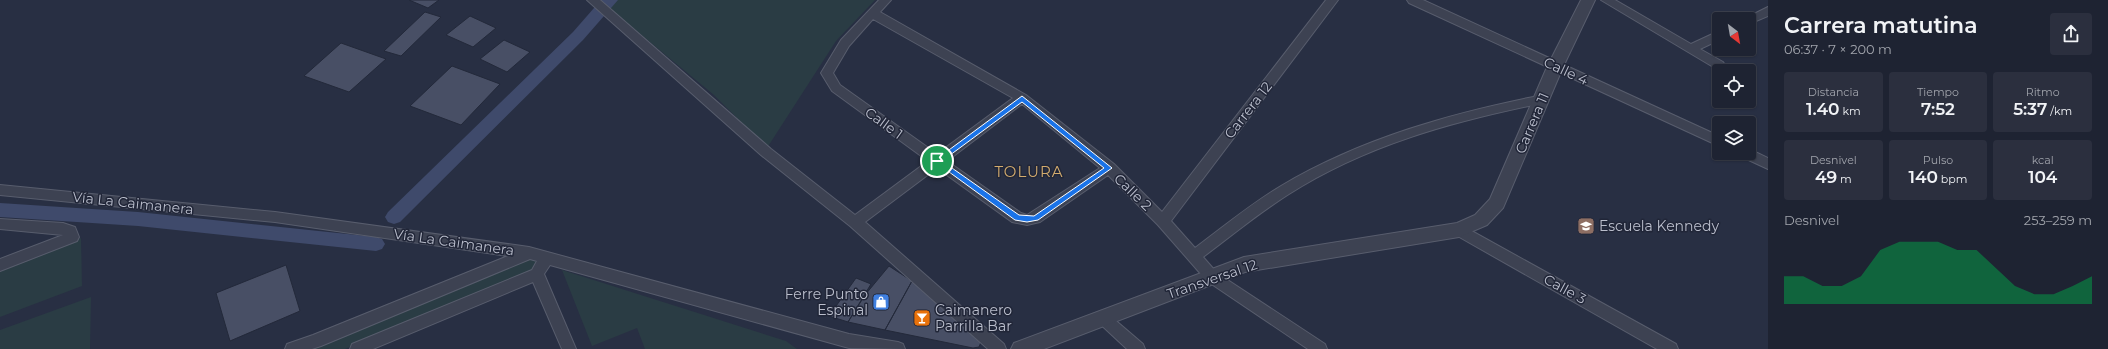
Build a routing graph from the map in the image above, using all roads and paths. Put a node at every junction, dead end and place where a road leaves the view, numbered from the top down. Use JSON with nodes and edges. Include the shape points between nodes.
{"nodes":[{"id":1,"x":593,"y":0,"type":"edge"},
{"id":2,"x":885,"y":0,"type":"edge"},
{"id":3,"x":1332,"y":0,"type":"edge"},
{"id":4,"x":1413,"y":0,"type":"edge"},
{"id":5,"x":1588,"y":0,"type":"edge"},
{"id":6,"x":1607,"y":0,"type":"edge"},
{"id":7,"x":1768,"y":11,"type":"edge"},
{"id":8,"x":872,"y":13,"type":"junction"},
{"id":9,"x":1756,"y":17,"type":"edge"},
{"id":10,"x":1712,"y":38,"type":"edge"},
{"id":11,"x":1692,"y":48,"type":"junction"},
{"id":12,"x":1717,"y":64,"type":"edge"},
{"id":13,"x":1555,"y":67,"type":"junction"},
{"id":14,"x":1022,"y":98,"type":"junction"},
{"id":15,"x":1543,"y":99,"type":"junction"},
{"id":16,"x":1712,"y":138,"type":"edge"},
{"id":17,"x":1756,"y":158,"type":"edge"},
{"id":18,"x":937,"y":161,"type":"junction"},
{"id":19,"x":1768,"y":164,"type":"edge"},
{"id":20,"x":1109,"y":168,"type":"junction"},
{"id":21,"x":0,"y":190,"type":"edge"},
{"id":22,"x":1163,"y":221,"type":"junction"},
{"id":23,"x":855,"y":222,"type":"junction"},
{"id":24,"x":0,"y":224,"type":"edge"},
{"id":25,"x":1459,"y":230,"type":"junction"},
{"id":26,"x":529,"y":252,"type":"junction"},
{"id":27,"x":1195,"y":256,"type":"junction"},
{"id":28,"x":547,"y":257,"type":"junction"},
{"id":29,"x":0,"y":265,"type":"edge"},
{"id":30,"x":536,"y":274,"type":"junction"},
{"id":31,"x":1212,"y":277,"type":"junction"},
{"id":32,"x":1103,"y":318,"type":"junction"},
{"id":33,"x":292,"y":349,"type":"edge"},
{"id":34,"x":357,"y":349,"type":"edge"},
{"id":35,"x":569,"y":349,"type":"edge"},
{"id":36,"x":898,"y":349,"type":"edge"},
{"id":37,"x":999,"y":349,"type":"edge"},
{"id":38,"x":1021,"y":349,"type":"edge"},
{"id":39,"x":1138,"y":349,"type":"edge"},
{"id":40,"x":1320,"y":349,"type":"edge"},
{"id":41,"x":1671,"y":349,"type":"edge"}],
"edges":[{"from":1,"to":23,"type":"street","via":[[766,152]]},
{"from":2,"to":8,"type":"street"},
{"from":3,"to":22,"type":"street","name":"Carrera 12"},
{"from":4,"to":13,"type":"street","name":"Calle 4"},
{"from":5,"to":13,"type":"street","name":"Carrera 11"},
{"from":6,"to":11,"type":"street"},
{"from":7,"to":9,"type":"street"},
{"from":8,"to":14,"type":"street","name":"Calle 2"},
{"from":8,"to":18,"type":"street","name":"Calle 1","via":[[848,38],[827,73],[836,88]]},
{"from":10,"to":11,"type":"street"},
{"from":11,"to":12,"type":"street"},
{"from":13,"to":15,"type":"street","name":"Carrera 11"},
{"from":13,"to":16,"type":"street","name":"Calle 4"},
{"from":14,"to":18,"type":"street"},
{"from":14,"to":20,"type":"street","name":"Calle 2"},
{"from":15,"to":25,"type":"street","name":"Carrera 11","via":[[1497,203],[1481,220]]},
{"from":15,"to":27,"type":"street","via":[[1488,109],[1435,123],[1384,141],[1334,163],[1286,189]]},
{"from":17,"to":19,"type":"street"},
{"from":18,"to":20,"type":"street","name":"Calle 1","via":[[1017,218],[1027,220],[1035,218]]},
{"from":18,"to":23,"type":"street"},
{"from":20,"to":22,"type":"street","name":"Calle 2"},
{"from":21,"to":26,"type":"street","name":"Vía La Caimanera","via":[[275,217]]},
{"from":22,"to":27,"type":"street","name":"Calle 2"},
{"from":23,"to":37,"type":"street"},
{"from":24,"to":29,"type":"street","via":[[63,229],[70,231],[72,237]]},
{"from":25,"to":31,"type":"street","name":"Transversal 12","via":[[1244,265]]},
{"from":25,"to":41,"type":"street","name":"Calle 3"},
{"from":26,"to":28,"type":"street","name":"Vía La Caimanera"},
{"from":26,"to":33,"type":"street"},
{"from":27,"to":31,"type":"street","name":"Calle 2"},
{"from":28,"to":30,"type":"street"},
{"from":28,"to":36,"type":"street","name":"Vía La Caimanera","via":[[849,341]]},
{"from":30,"to":34,"type":"street"},
{"from":30,"to":35,"type":"street"},
{"from":31,"to":32,"type":"street","name":"Transversal 12"},
{"from":31,"to":40,"type":"street","name":"Calle 2"},
{"from":32,"to":38,"type":"street","name":"Transversal 12"},
{"from":32,"to":39,"type":"street"}]}
